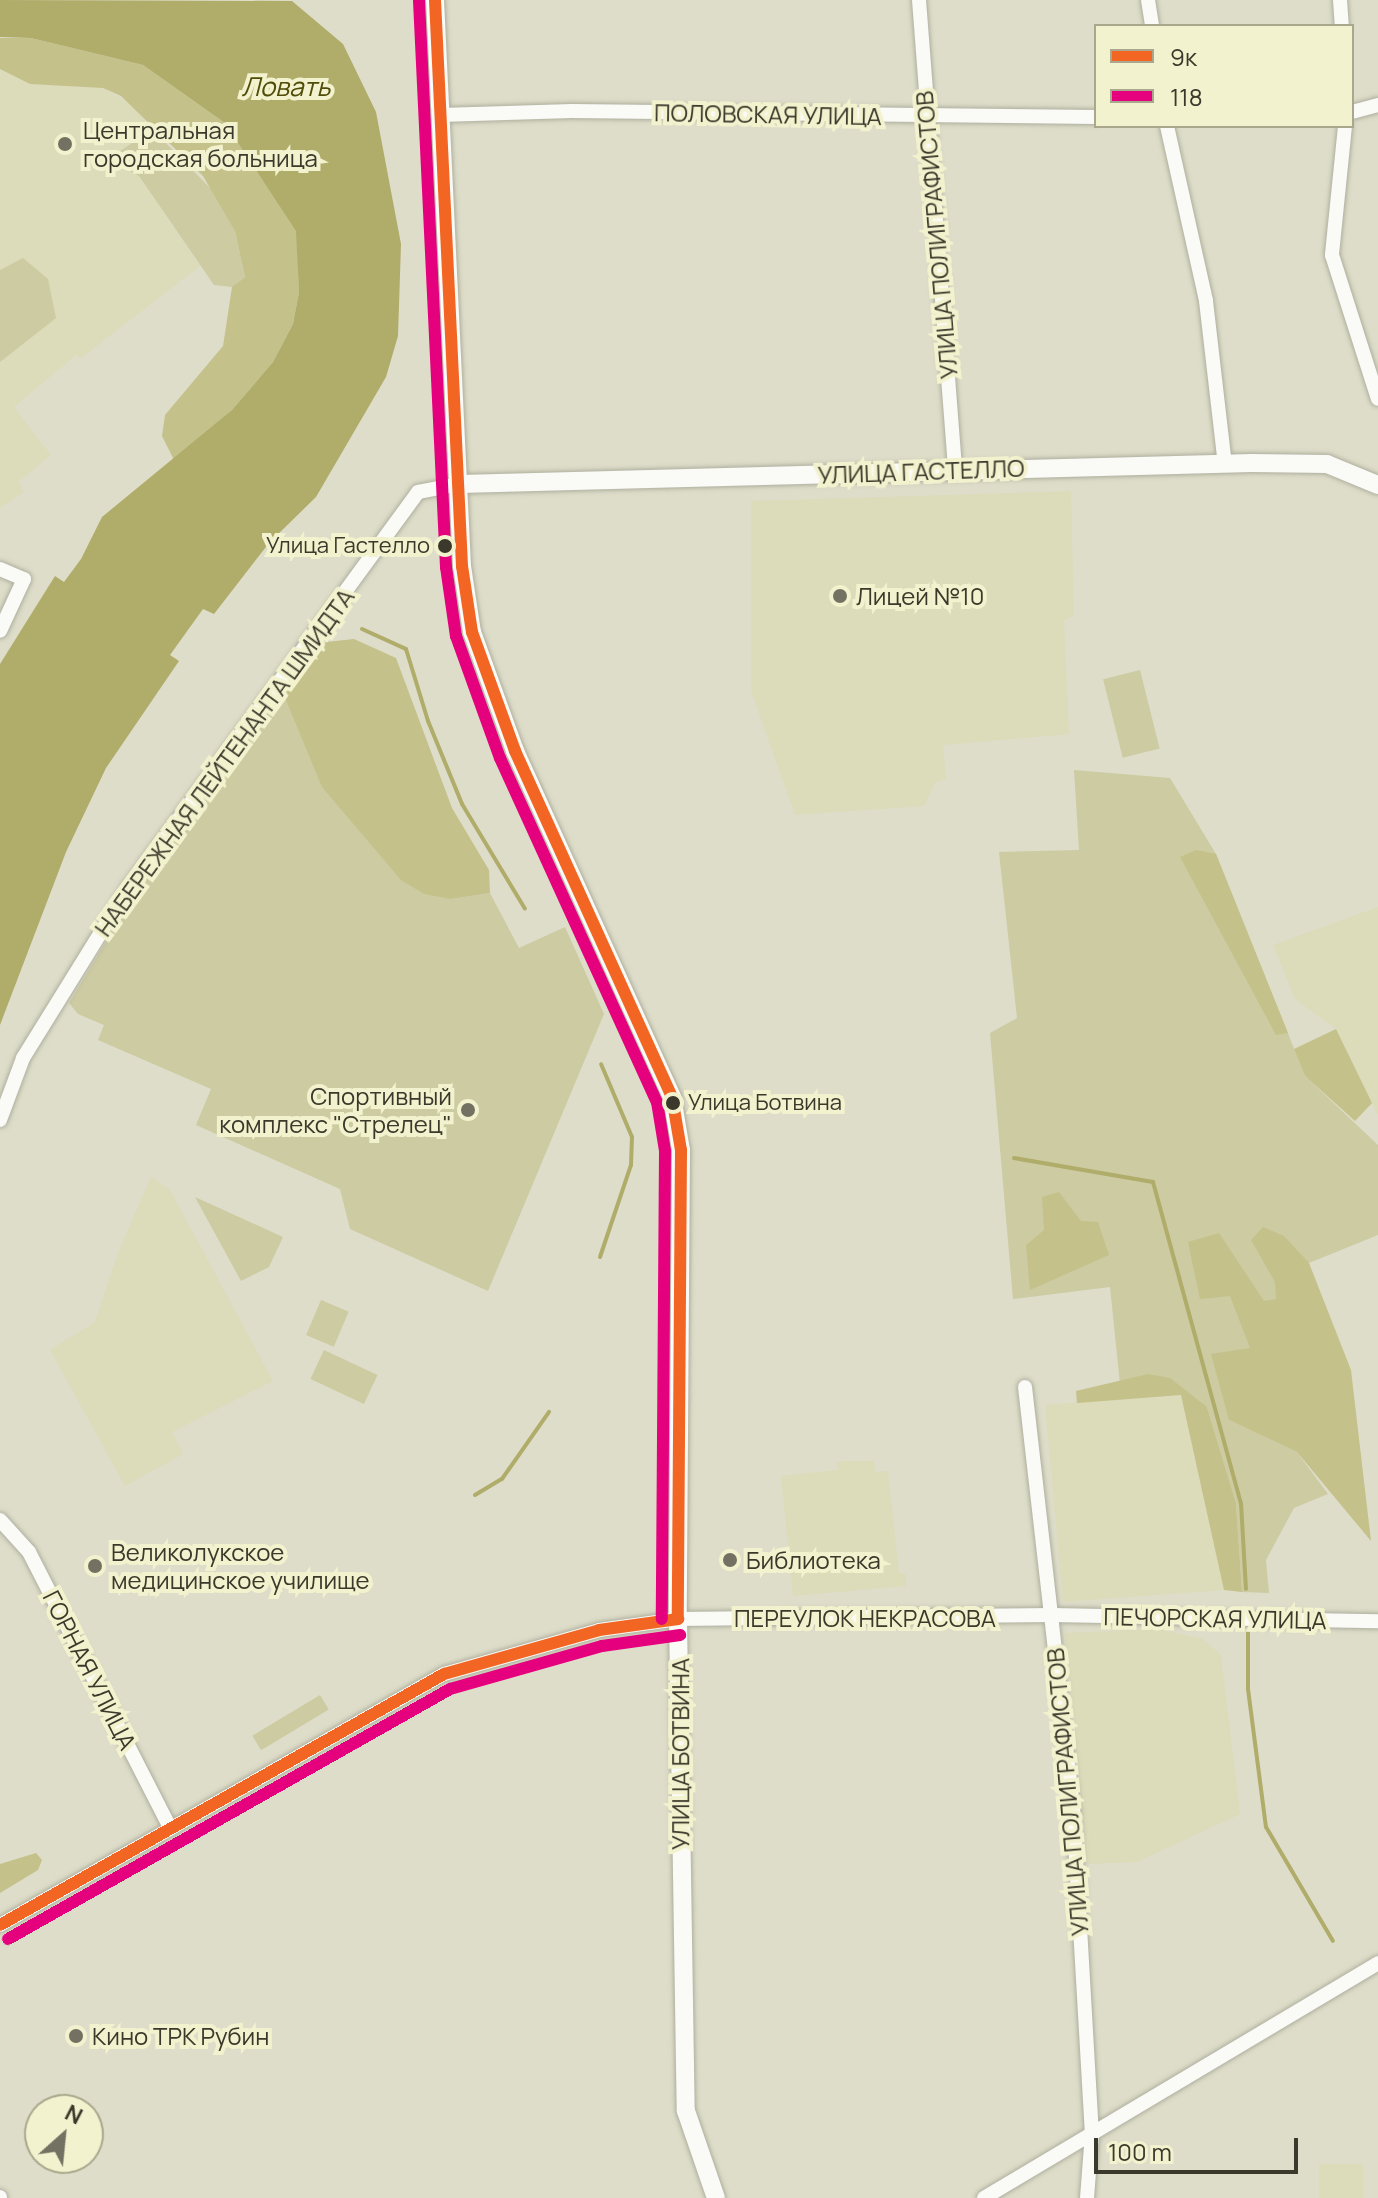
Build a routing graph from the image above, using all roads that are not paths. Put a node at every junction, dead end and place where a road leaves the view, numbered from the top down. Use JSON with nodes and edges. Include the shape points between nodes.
{"nodes":[{"id":1,"x":435,"y":0,"type":"edge"},
{"id":2,"x":919,"y":0,"type":"edge"},
{"id":3,"x":1148,"y":0,"type":"edge"},
{"id":4,"x":1340,"y":0,"type":"edge"},
{"id":5,"x":1152,"y":24,"type":"edge"},
{"id":6,"x":1342,"y":24,"type":"edge"},
{"id":7,"x":1378,"y":105,"type":"edge"},
{"id":8,"x":1354,"y":111,"type":"edge"},
{"id":9,"x":440,"y":115,"type":"junction"},
{"id":10,"x":925,"y":116,"type":"junction"},
{"id":11,"x":1094,"y":117,"type":"edge"},
{"id":12,"x":1167,"y":128,"type":"edge"},
{"id":13,"x":1345,"y":128,"type":"edge"},
{"id":14,"x":1378,"y":399,"type":"edge"},
{"id":15,"x":1225,"y":464,"type":"junction"},
{"id":16,"x":955,"y":470,"type":"junction"},
{"id":17,"x":460,"y":484,"type":"junction"},
{"id":18,"x":1378,"y":485,"type":"edge"},
{"id":19,"x":0,"y":569,"type":"edge"},
{"id":20,"x":0,"y":631,"type":"edge"},
{"id":21,"x":0,"y":1120,"type":"edge"},
{"id":22,"x":1025,"y":1387,"type":"dead end"},
{"id":23,"x":0,"y":1520,"type":"edge"},
{"id":24,"x":1052,"y":1615,"type":"junction"},
{"id":25,"x":678,"y":1619,"type":"junction"},
{"id":26,"x":1378,"y":1621,"type":"edge"},
{"id":27,"x":170,"y":1827,"type":"junction"},
{"id":28,"x":0,"y":1925,"type":"edge"},
{"id":29,"x":1378,"y":1963,"type":"edge"},
{"id":30,"x":1092,"y":2133,"type":"junction"},
{"id":31,"x":716,"y":2198,"type":"edge"},
{"id":32,"x":984,"y":2198,"type":"edge"},
{"id":33,"x":1087,"y":2198,"type":"edge"}],
"edges":[{"from":1,"to":9,"type":"main road","name":"УЛИЦА БОТВИНА"},
{"from":2,"to":10,"type":"street","name":"УЛИЦА ПОЛИГРАФИСТОВ"},
{"from":3,"to":5,"type":"street"},
{"from":4,"to":6,"type":"street"},
{"from":7,"to":8,"type":"street"},
{"from":9,"to":10,"type":"street","name":"ПОЛОВСКАЯ УЛИЦА"},
{"from":9,"to":17,"type":"main road","name":"УЛИЦА БОТВИНА"},
{"from":10,"to":11,"type":"street","name":"ПОЛОВСКАЯ УЛИЦА"},
{"from":10,"to":16,"type":"street","name":"УЛИЦА ПОЛИГРАФИСТОВ"},
{"from":12,"to":15,"type":"street","via":[[1206,301]]},
{"from":13,"to":14,"type":"street","via":[[1332,255]]},
{"from":15,"to":16,"type":"main road","name":"УЛИЦА ГАСТЕЛЛО"},
{"from":15,"to":18,"type":"main road","name":"УЛИЦА ГАСТЕЛЛО","via":[[1327,464]]},
{"from":16,"to":17,"type":"main road","name":"УЛИЦА ГАСТЕЛЛО"},
{"from":17,"to":21,"type":"street","name":"НАБЕРЕЖНАЯ ЛЕЙТЕНАНТА ШМИДТА","via":[[418,492],[129,887],[23,1058]]},
{"from":17,"to":25,"type":"main road","name":"УЛИЦА БОТВИНА","via":[[462,566],[472,632],[515,751],[672,1097],[681,1187]]},
{"from":19,"to":20,"type":"street","via":[[24,579]]},
{"from":22,"to":24,"type":"street","name":"УЛИЦА ПОЛИГРАФИСТОВ"},
{"from":23,"to":27,"type":"street","name":"ГОРНАЯ УЛИЦА","via":[[29,1552]]},
{"from":24,"to":25,"type":"street","name":"ПЕРЕУЛОК НЕКРАСОВА"},
{"from":24,"to":26,"type":"street","name":"ПЕЧОРСКАЯ УЛИЦА"},
{"from":24,"to":30,"type":"street","name":"УЛИЦА ПОЛИГРАФИСТОВ","via":[[1073,1806]]},
{"from":25,"to":27,"type":"street","name":"ПЕРЕУЛОК НЕКРАСОВА","via":[[599,1630],[444,1674]]},
{"from":25,"to":31,"type":"main road","name":"УЛИЦА БОТВИНА","via":[[686,2111]]},
{"from":27,"to":28,"type":"street","name":"ПЕРЕУЛОК НЕКРАСОВА"},
{"from":29,"to":30,"type":"street"},
{"from":30,"to":32,"type":"street"},
{"from":30,"to":33,"type":"street","name":"УЛИЦА ПОЛИГРАФИСТОВ"}]}
